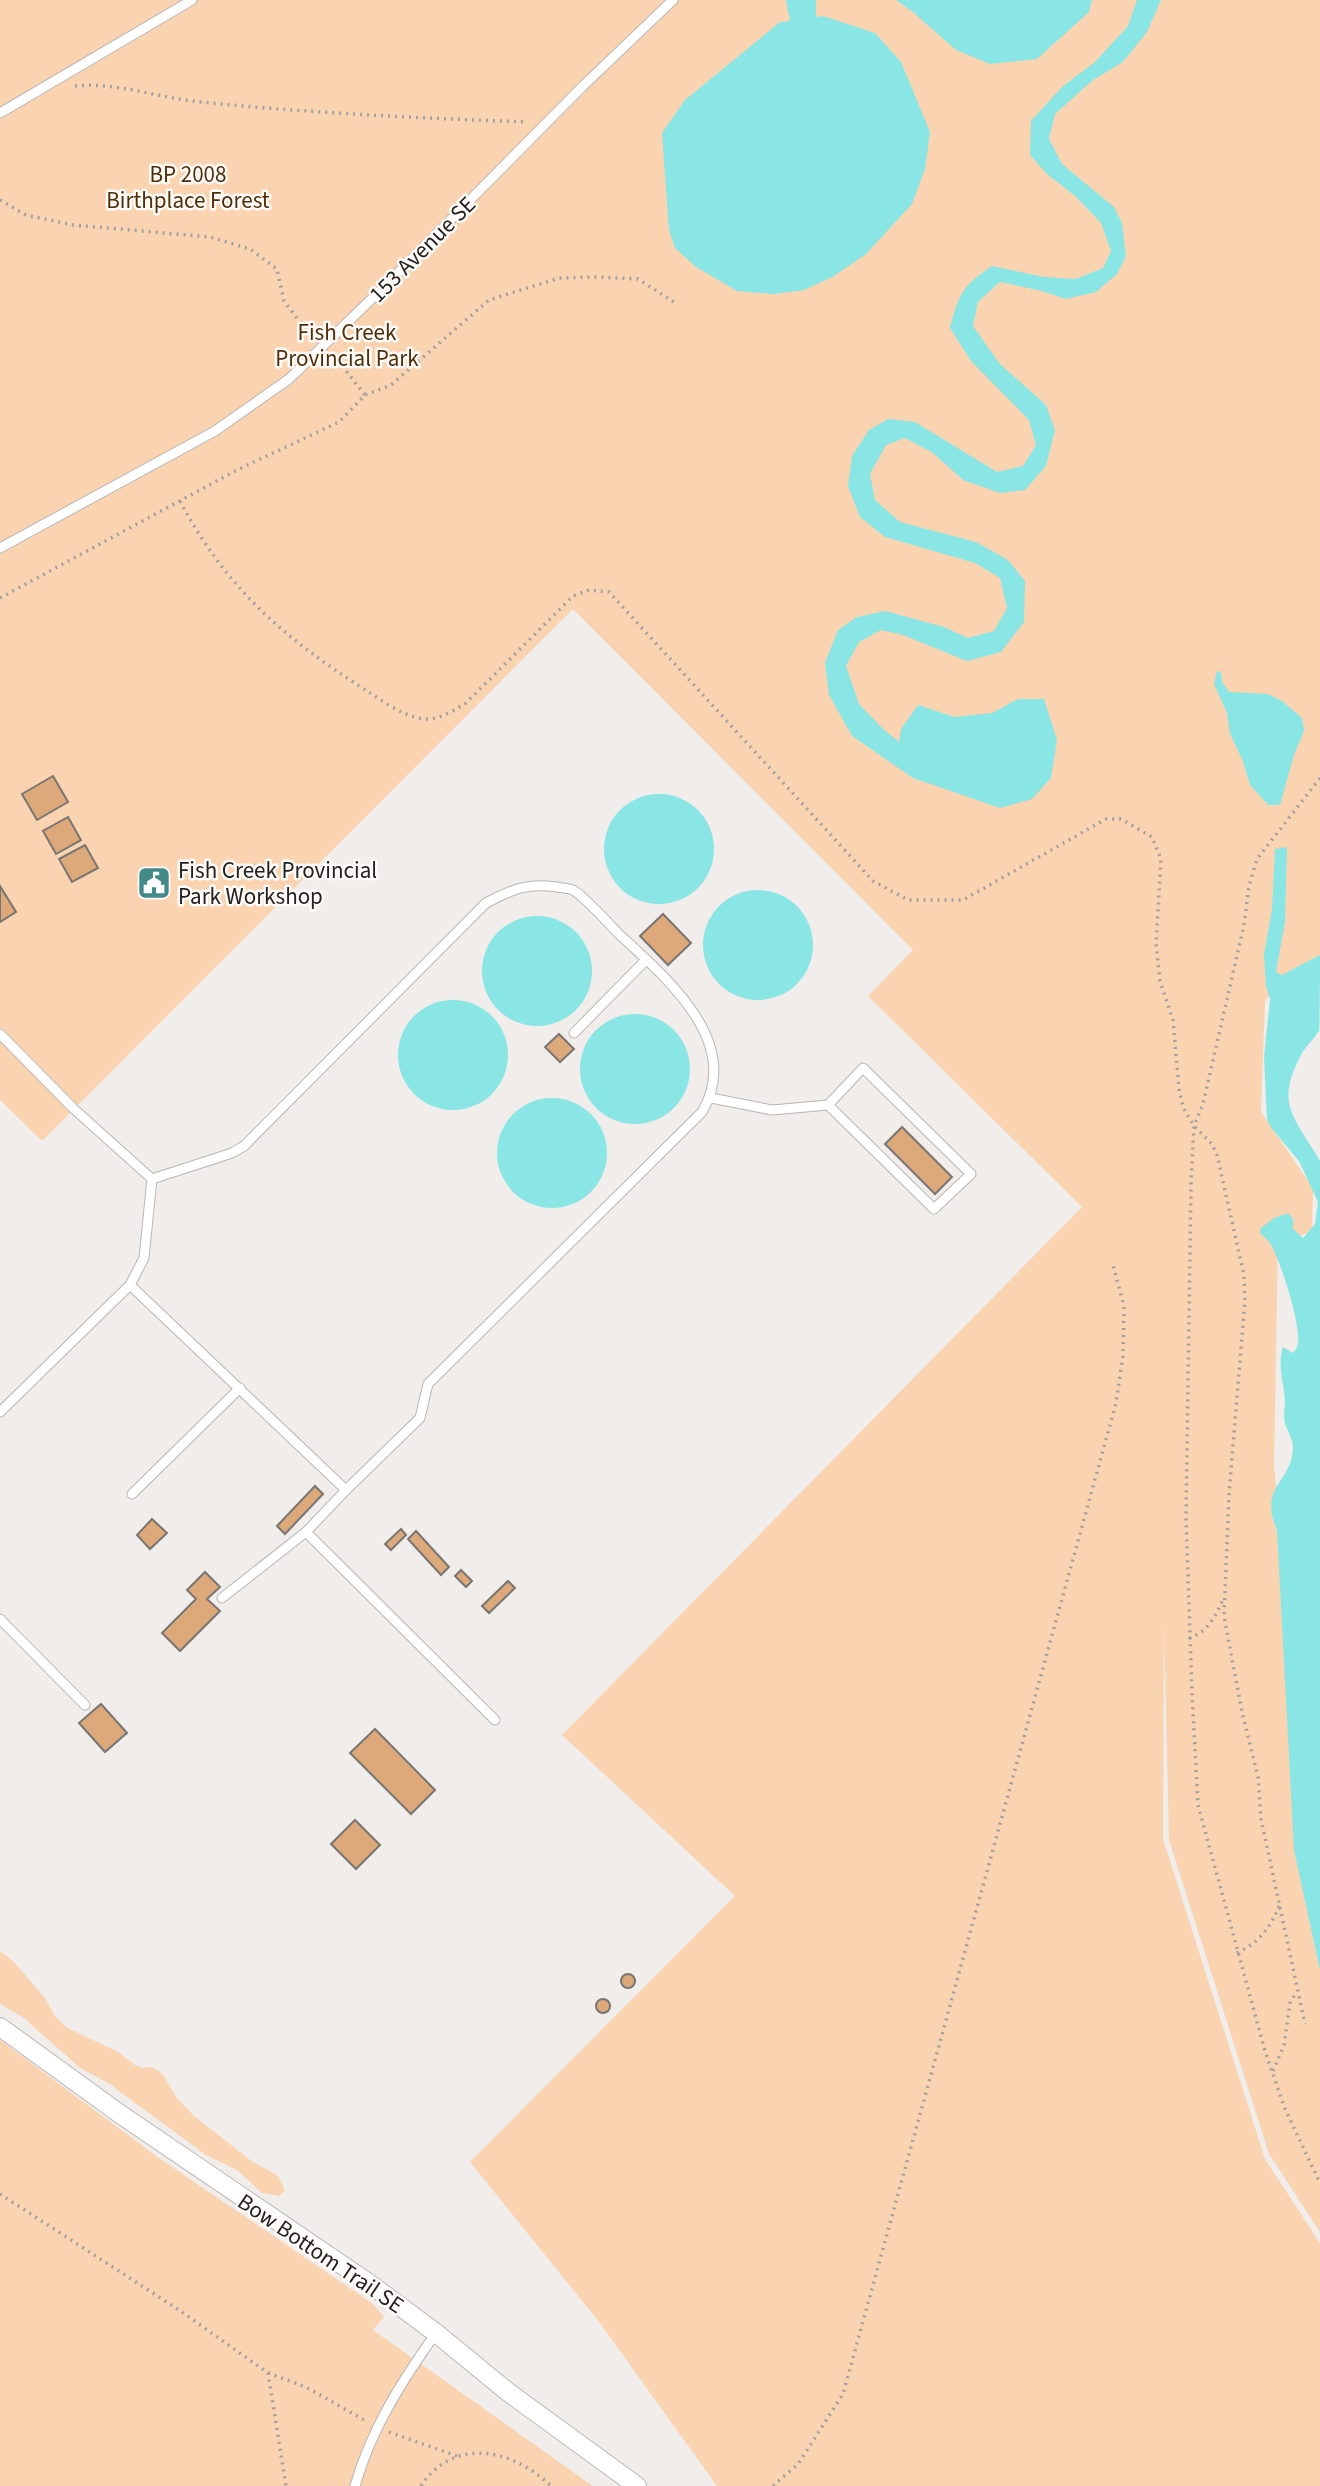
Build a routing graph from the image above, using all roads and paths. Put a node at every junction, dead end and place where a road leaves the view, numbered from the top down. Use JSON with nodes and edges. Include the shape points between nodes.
{"nodes":[{"id":1,"x":192,"y":0,"type":"edge"},
{"id":2,"x":673,"y":0,"type":"edge"},
{"id":3,"x":38,"y":90,"type":"junction"},
{"id":4,"x":0,"y":113,"type":"edge"},
{"id":5,"x":546,"y":123,"type":"junction"},
{"id":6,"x":0,"y":200,"type":"edge"},
{"id":7,"x":677,"y":304,"type":"dead end"},
{"id":8,"x":321,"y":348,"type":"junction"},
{"id":9,"x":365,"y":395,"type":"junction"},
{"id":10,"x":180,"y":501,"type":"junction"},
{"id":11,"x":0,"y":548,"type":"edge"},
{"id":12,"x":0,"y":598,"type":"edge"},
{"id":13,"x":1320,"y":778,"type":"edge"},
{"id":14,"x":646,"y":960,"type":"junction"},
{"id":15,"x":573,"y":1033,"type":"dead end"},
{"id":16,"x":0,"y":1034,"type":"edge"},
{"id":17,"x":711,"y":1098,"type":"junction"},
{"id":18,"x":828,"y":1105,"type":"junction"},
{"id":19,"x":1194,"y":1126,"type":"junction"},
{"id":20,"x":152,"y":1179,"type":"junction"},
{"id":21,"x":1113,"y":1265,"type":"dead end"},
{"id":22,"x":130,"y":1285,"type":"junction"},
{"id":23,"x":240,"y":1388,"type":"junction"},
{"id":24,"x":0,"y":1412,"type":"edge"},
{"id":25,"x":346,"y":1490,"type":"junction"},
{"id":26,"x":132,"y":1494,"type":"dead end"},
{"id":27,"x":306,"y":1532,"type":"junction"},
{"id":28,"x":1224,"y":1597,"type":"junction"},
{"id":29,"x":222,"y":1598,"type":"dead end"},
{"id":30,"x":0,"y":1619,"type":"edge"},
{"id":31,"x":1189,"y":1638,"type":"junction"},
{"id":32,"x":85,"y":1705,"type":"dead end"},
{"id":33,"x":495,"y":1720,"type":"dead end"},
{"id":34,"x":1280,"y":1904,"type":"junction"},
{"id":35,"x":1237,"y":1953,"type":"junction"},
{"id":36,"x":1297,"y":1993,"type":"junction"},
{"id":37,"x":1305,"y":2024,"type":"dead end"},
{"id":38,"x":0,"y":2027,"type":"edge"},
{"id":39,"x":1272,"y":2073,"type":"junction"},
{"id":40,"x":1320,"y":2183,"type":"edge"},
{"id":41,"x":0,"y":2194,"type":"edge"},
{"id":42,"x":436,"y":2333,"type":"junction"},
{"id":43,"x":268,"y":2374,"type":"junction"},
{"id":44,"x":365,"y":2420,"type":"dead end"},
{"id":45,"x":387,"y":2431,"type":"dead end"},
{"id":46,"x":457,"y":2456,"type":"junction"},
{"id":47,"x":286,"y":2486,"type":"edge"},
{"id":48,"x":355,"y":2486,"type":"edge"},
{"id":49,"x":421,"y":2486,"type":"edge"},
{"id":50,"x":551,"y":2486,"type":"edge"},
{"id":51,"x":637,"y":2486,"type":"edge"},
{"id":52,"x":774,"y":2486,"type":"edge"}],
"edges":[{"from":1,"to":3,"type":"lane"},
{"from":2,"to":5,"type":"lane","name":"153 Avenue SE"},
{"from":3,"to":4,"type":"lane"},
{"from":3,"to":5,"type":"path","via":[[98,84],[199,102]]},
{"from":5,"to":8,"type":"lane","name":"153 Avenue SE"},
{"from":6,"to":8,"type":"path","via":[[26,215],[73,225],[211,237],[250,249],[278,269],[284,301]]},
{"from":7,"to":9,"type":"path","via":[[638,279],[559,278],[489,300],[391,384]]},
{"from":8,"to":9,"type":"path"},
{"from":8,"to":11,"type":"lane","name":"153 Avenue SE","via":[[289,379],[215,431]]},
{"from":9,"to":10,"type":"path","via":[[339,422]]},
{"from":10,"to":12,"type":"path"},
{"from":10,"to":19,"type":"path","via":[[200,539],[267,618],[397,710],[426,719],[466,703],[573,596],[589,590],[609,592],[873,881],[908,900],[963,900],[1106,819],[1121,819],[1152,837],[1161,859],[1156,944],[1160,981],[1173,1020],[1183,1107]]},
{"from":13,"to":19,"type":"path","via":[[1257,859],[1203,1104]]},
{"from":14,"to":15,"type":"lane"},
{"from":14,"to":17,"type":"lane","via":[[693,1009],[705,1030],[713,1066]]},
{"from":14,"to":20,"type":"lane","via":[[572,889],[517,887],[486,903],[244,1146]]},
{"from":16,"to":20,"type":"lane"},
{"from":17,"to":18,"type":"lane","via":[[772,1110]]},
{"from":17,"to":25,"type":"lane","via":[[428,1384],[420,1418]]},
{"from":18,"to":18,"type":"lane","via":[[863,1068],[971,1174],[934,1209]]},
{"from":19,"to":28,"type":"path","via":[[1217,1155],[1244,1275]]},
{"from":19,"to":31,"type":"path","via":[[1186,1518]]},
{"from":20,"to":22,"type":"lane","via":[[144,1258]]},
{"from":21,"to":52,"type":"path","via":[[1124,1306],[1116,1403],[843,2394],[798,2464]]},
{"from":22,"to":23,"type":"lane"},
{"from":22,"to":24,"type":"lane"},
{"from":23,"to":25,"type":"lane"},
{"from":23,"to":26,"type":"lane"},
{"from":25,"to":27,"type":"lane"},
{"from":27,"to":29,"type":"lane"},
{"from":27,"to":33,"type":"lane"},
{"from":28,"to":31,"type":"path","via":[[1209,1625]]},
{"from":28,"to":34,"type":"path"},
{"from":30,"to":32,"type":"lane"},
{"from":31,"to":35,"type":"path","via":[[1198,1805]]},
{"from":34,"to":35,"type":"path","via":[[1261,1937]]},
{"from":34,"to":36,"type":"path"},
{"from":35,"to":39,"type":"path"},
{"from":36,"to":37,"type":"path"},
{"from":36,"to":39,"type":"path","via":[[1290,2003],[1284,2045]]},
{"from":38,"to":42,"type":"street","name":"Bow Bottom Trail SE"},
{"from":39,"to":40,"type":"path"},
{"from":41,"to":43,"type":"path","via":[[179,2310]]},
{"from":42,"to":48,"type":"lane","via":[[401,2382],[361,2462]]},
{"from":42,"to":51,"type":"street","name":"Bow Bottom Trail SE"},
{"from":43,"to":44,"type":"path","via":[[306,2387]]},
{"from":43,"to":47,"type":"path"},
{"from":45,"to":46,"type":"path"},
{"from":46,"to":49,"type":"path","via":[[436,2467]]},
{"from":46,"to":50,"type":"path","via":[[501,2456]]}]}
